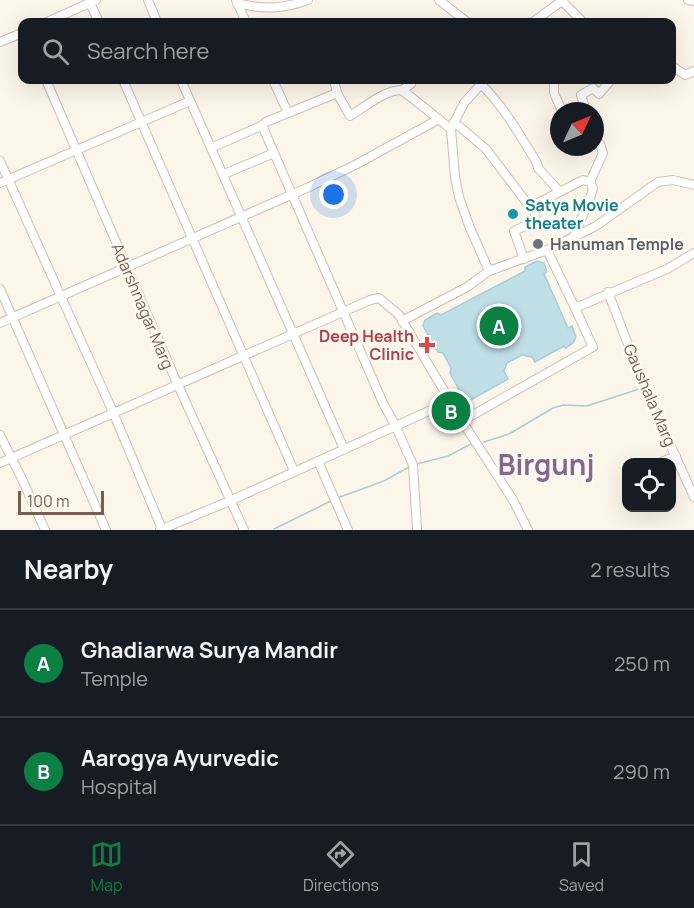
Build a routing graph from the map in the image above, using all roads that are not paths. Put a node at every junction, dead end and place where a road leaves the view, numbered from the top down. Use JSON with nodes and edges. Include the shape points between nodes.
{"nodes":[{"id":1,"x":148,"y":0,"type":"edge"},
{"id":2,"x":308,"y":0,"type":"edge"},
{"id":3,"x":439,"y":0,"type":"edge"},
{"id":4,"x":563,"y":0,"type":"edge"},
{"id":5,"x":688,"y":0,"type":"edge"},
{"id":6,"x":93,"y":1,"type":"edge"},
{"id":7,"x":237,"y":1,"type":"edge"},
{"id":8,"x":694,"y":1,"type":"edge"},
{"id":9,"x":56,"y":18,"type":"edge"},
{"id":10,"x":98,"y":18,"type":"edge"},
{"id":11,"x":155,"y":18,"type":"edge"},
{"id":12,"x":244,"y":18,"type":"edge"},
{"id":13,"x":462,"y":18,"type":"edge"},
{"id":14,"x":538,"y":18,"type":"edge"},
{"id":15,"x":579,"y":18,"type":"edge"},
{"id":16,"x":18,"y":35,"type":"edge"},
{"id":17,"x":0,"y":42,"type":"edge"},
{"id":18,"x":676,"y":69,"type":"edge"},
{"id":19,"x":694,"y":71,"type":"edge"},
{"id":20,"x":48,"y":84,"type":"edge"},
{"id":21,"x":125,"y":84,"type":"edge"},
{"id":22,"x":183,"y":84,"type":"edge"},
{"id":23,"x":275,"y":84,"type":"edge"},
{"id":24,"x":335,"y":84,"type":"edge"},
{"id":25,"x":411,"y":84,"type":"edge"},
{"id":26,"x":481,"y":84,"type":"edge"},
{"id":27,"x":484,"y":84,"type":"edge"},
{"id":28,"x":554,"y":84,"type":"edge"},
{"id":29,"x":608,"y":84,"type":"edge"},
{"id":30,"x":402,"y":90,"type":"junction"},
{"id":31,"x":338,"y":93,"type":"junction"},
{"id":32,"x":190,"y":101,"type":"junction"},
{"id":33,"x":558,"y":102,"type":"edge"},
{"id":34,"x":583,"y":102,"type":"edge"},
{"id":35,"x":288,"y":113,"type":"junction"},
{"id":36,"x":438,"y":119,"type":"junction"},
{"id":37,"x":141,"y":122,"type":"junction"},
{"id":38,"x":263,"y":125,"type":"junction"},
{"id":39,"x":452,"y":126,"type":"junction"},
{"id":40,"x":211,"y":148,"type":"junction"},
{"id":41,"x":76,"y":150,"type":"junction"},
{"id":42,"x":274,"y":153,"type":"junction"},
{"id":43,"x":602,"y":156,"type":"edge"},
{"id":44,"x":0,"y":161,"type":"edge"},
{"id":45,"x":224,"y":174,"type":"junction"},
{"id":46,"x":4,"y":181,"type":"edge"},
{"id":47,"x":590,"y":182,"type":"junction"},
{"id":48,"x":694,"y":185,"type":"edge"},
{"id":49,"x":557,"y":193,"type":"junction"},
{"id":50,"x":292,"y":194,"type":"junction"},
{"id":51,"x":534,"y":206,"type":"junction"},
{"id":52,"x":242,"y":217,"type":"junction"},
{"id":53,"x":192,"y":238,"type":"junction"},
{"id":54,"x":573,"y":238,"type":"junction"},
{"id":55,"x":547,"y":250,"type":"junction"},
{"id":56,"x":694,"y":253,"type":"edge"},
{"id":57,"x":524,"y":258,"type":"junction"},
{"id":58,"x":126,"y":267,"type":"junction"},
{"id":59,"x":489,"y":271,"type":"junction"},
{"id":60,"x":0,"y":289,"type":"edge"},
{"id":61,"x":608,"y":292,"type":"junction"},
{"id":62,"x":61,"y":296,"type":"junction"},
{"id":63,"x":575,"y":308,"type":"junction"},
{"id":64,"x":342,"y":311,"type":"junction"},
{"id":65,"x":12,"y":317,"type":"junction"},
{"id":66,"x":402,"y":321,"type":"junction"},
{"id":67,"x":0,"y":323,"type":"edge"},
{"id":68,"x":293,"y":333,"type":"junction"},
{"id":69,"x":243,"y":355,"type":"junction"},
{"id":70,"x":177,"y":383,"type":"junction"},
{"id":71,"x":451,"y":401,"type":"junction"},
{"id":72,"x":113,"y":412,"type":"junction"},
{"id":73,"x":462,"y":421,"type":"junction"},
{"id":74,"x":396,"y":427,"type":"junction"},
{"id":75,"x":63,"y":434,"type":"junction"},
{"id":76,"x":0,"y":435,"type":"edge"},
{"id":77,"x":344,"y":449,"type":"junction"},
{"id":78,"x":676,"y":456,"type":"junction"},
{"id":79,"x":10,"y":458,"type":"junction"},
{"id":80,"x":670,"y":458,"type":"edge"},
{"id":81,"x":318,"y":461,"type":"junction"},
{"id":82,"x":0,"y":463,"type":"edge"},
{"id":83,"x":294,"y":471,"type":"junction"},
{"id":84,"x":694,"y":497,"type":"edge"},
{"id":85,"x":232,"y":500,"type":"junction"},
{"id":86,"x":45,"y":530,"type":"edge"},
{"id":87,"x":106,"y":530,"type":"edge"},
{"id":88,"x":161,"y":530,"type":"edge"},
{"id":89,"x":244,"y":530,"type":"edge"},
{"id":90,"x":348,"y":530,"type":"edge"},
{"id":91,"x":417,"y":530,"type":"edge"},
{"id":92,"x":528,"y":530,"type":"edge"}],
"edges":[{"from":1,"to":11,"type":"street"},
{"from":2,"to":7,"type":"street","via":[[276,9],[254,8]]},
{"from":3,"to":13,"type":"street"},
{"from":4,"to":14,"type":"street"},
{"from":4,"to":15,"type":"street"},
{"from":5,"to":8,"type":"street"},
{"from":6,"to":9,"type":"street"},
{"from":6,"to":10,"type":"street"},
{"from":7,"to":12,"type":"street"},
{"from":16,"to":17,"type":"street"},
{"from":18,"to":19,"type":"street","via":[[685,75]]},
{"from":20,"to":41,"type":"street","name":"Adarshnagar Marg"},
{"from":21,"to":37,"type":"street"},
{"from":22,"to":32,"type":"street"},
{"from":23,"to":35,"type":"street"},
{"from":24,"to":31,"type":"street"},
{"from":25,"to":30,"type":"street"},
{"from":26,"to":39,"type":"street","via":[[464,103]]},
{"from":27,"to":49,"type":"street"},
{"from":28,"to":33,"type":"street"},
{"from":29,"to":34,"type":"street","via":[[599,94],[593,88],[581,95]]},
{"from":30,"to":31,"type":"street","via":[[382,96],[350,116]]},
{"from":30,"to":36,"type":"street"},
{"from":31,"to":35,"type":"street"},
{"from":32,"to":37,"type":"street"},
{"from":32,"to":40,"type":"street"},
{"from":35,"to":38,"type":"street"},
{"from":36,"to":39,"type":"street"},
{"from":36,"to":50,"type":"street","via":[[357,164]]},
{"from":37,"to":41,"type":"street"},
{"from":37,"to":53,"type":"street"},
{"from":38,"to":40,"type":"street"},
{"from":38,"to":42,"type":"street"},
{"from":39,"to":51,"type":"street","via":[[486,149],[530,207]]},
{"from":39,"to":59,"type":"street","via":[[459,197]]},
{"from":40,"to":45,"type":"street"},
{"from":41,"to":46,"type":"street"},
{"from":41,"to":58,"type":"street","name":"Adarshnagar Marg"},
{"from":42,"to":45,"type":"street"},
{"from":42,"to":50,"type":"street"},
{"from":43,"to":47,"type":"street"},
{"from":44,"to":46,"type":"street"},
{"from":45,"to":52,"type":"street"},
{"from":46,"to":62,"type":"street"},
{"from":47,"to":49,"type":"street","via":[[583,180]]},
{"from":47,"to":54,"type":"street","via":[[590,200]]},
{"from":48,"to":54,"type":"street","via":[[673,180],[658,182]]},
{"from":49,"to":51,"type":"street"},
{"from":50,"to":52,"type":"street"},
{"from":50,"to":64,"type":"street"},
{"from":51,"to":57,"type":"street","via":[[536,221],[514,231]]},
{"from":52,"to":53,"type":"street"},
{"from":52,"to":68,"type":"street"},
{"from":53,"to":58,"type":"street"},
{"from":53,"to":69,"type":"street"},
{"from":54,"to":55,"type":"street"},
{"from":55,"to":57,"type":"street"},
{"from":55,"to":63,"type":"street"},
{"from":56,"to":61,"type":"street","via":[[667,269]]},
{"from":57,"to":59,"type":"street"},
{"from":58,"to":62,"type":"street"},
{"from":58,"to":70,"type":"street","name":"Adarshnagar Marg"},
{"from":59,"to":66,"type":"street"},
{"from":60,"to":65,"type":"street"},
{"from":61,"to":63,"type":"street"},
{"from":61,"to":78,"type":"street","name":"Gaushala Marg","via":[[647,394]]},
{"from":62,"to":65,"type":"street"},
{"from":62,"to":72,"type":"street"},
{"from":63,"to":73,"type":"street","via":[[593,346]]},
{"from":64,"to":66,"type":"street","via":[[379,298]]},
{"from":64,"to":68,"type":"street"},
{"from":64,"to":74,"type":"street"},
{"from":65,"to":67,"type":"street"},
{"from":65,"to":75,"type":"street"},
{"from":66,"to":71,"type":"street"},
{"from":68,"to":69,"type":"street"},
{"from":68,"to":77,"type":"street"},
{"from":69,"to":70,"type":"street"},
{"from":69,"to":83,"type":"street"},
{"from":70,"to":72,"type":"street"},
{"from":70,"to":85,"type":"street","name":"Adarshnagar Marg"},
{"from":71,"to":73,"type":"street"},
{"from":71,"to":74,"type":"street"},
{"from":72,"to":75,"type":"street"},
{"from":72,"to":88,"type":"street"},
{"from":73,"to":92,"type":"street"},
{"from":74,"to":77,"type":"street"},
{"from":74,"to":91,"type":"street","via":[[413,467]]},
{"from":75,"to":79,"type":"street"},
{"from":75,"to":87,"type":"street"},
{"from":76,"to":79,"type":"street"},
{"from":77,"to":81,"type":"street"},
{"from":78,"to":80,"type":"street"},
{"from":78,"to":84,"type":"street","name":"Gaushala Marg"},
{"from":79,"to":82,"type":"street"},
{"from":79,"to":86,"type":"street"},
{"from":81,"to":83,"type":"street"},
{"from":81,"to":90,"type":"street"},
{"from":83,"to":85,"type":"street"},
{"from":85,"to":88,"type":"street"},
{"from":85,"to":89,"type":"street","name":"Adarshnagar Marg"}]}
